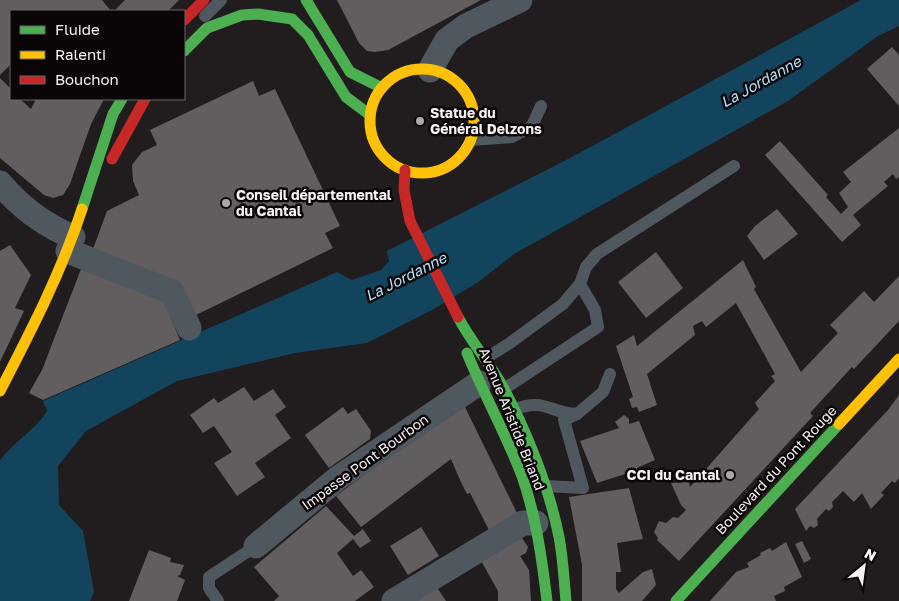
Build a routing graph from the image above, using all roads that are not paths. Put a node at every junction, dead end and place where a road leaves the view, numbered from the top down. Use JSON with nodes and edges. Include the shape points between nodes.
{"nodes":[{"id":1,"x":204,"y":0,"type":"edge"},
{"id":2,"x":221,"y":0,"type":"edge"},
{"id":3,"x":306,"y":0,"type":"edge"},
{"id":4,"x":520,"y":0,"type":"edge"},
{"id":5,"x":286,"y":6,"type":"dead end"},
{"id":6,"x":185,"y":19,"type":"edge"},
{"id":7,"x":292,"y":19,"type":"junction"},
{"id":8,"x":185,"y":37,"type":"edge"},
{"id":9,"x":185,"y":50,"type":"edge"},
{"id":10,"x":430,"y":70,"type":"junction"},
{"id":11,"x":382,"y":88,"type":"junction"},
{"id":12,"x":121,"y":100,"type":"edge"},
{"id":13,"x":133,"y":100,"type":"edge"},
{"id":14,"x":144,"y":100,"type":"edge"},
{"id":15,"x":541,"y":106,"type":"dead end"},
{"id":16,"x":370,"y":116,"type":"junction"},
{"id":17,"x":471,"y":140,"type":"junction"},
{"id":18,"x":117,"y":149,"type":"junction"},
{"id":19,"x":734,"y":166,"type":"dead end"},
{"id":20,"x":404,"y":170,"type":"junction"},
{"id":21,"x":7,"y":192,"type":"edge"},
{"id":22,"x":71,"y":244,"type":"junction"},
{"id":23,"x":580,"y":284,"type":"junction"},
{"id":24,"x":190,"y":328,"type":"dead end"},
{"id":25,"x":468,"y":337,"type":"junction"},
{"id":26,"x":486,"y":358,"type":"junction"},
{"id":27,"x":899,"y":359,"type":"edge"},
{"id":28,"x":469,"y":360,"type":"junction"},
{"id":29,"x":610,"y":374,"type":"dead end"},
{"id":30,"x":479,"y":383,"type":"junction"},
{"id":31,"x":504,"y":389,"type":"junction"},
{"id":32,"x":0,"y":391,"type":"edge"},
{"id":33,"x":513,"y":410,"type":"junction"},
{"id":34,"x":577,"y":414,"type":"junction"},
{"id":35,"x":514,"y":459,"type":"junction"},
{"id":36,"x":546,"y":486,"type":"junction"},
{"id":37,"x":536,"y":523,"type":"junction"},
{"id":38,"x":256,"y":546,"type":"joint"},
{"id":39,"x":218,"y":601,"type":"edge"},
{"id":40,"x":394,"y":601,"type":"edge"},
{"id":41,"x":547,"y":601,"type":"edge"},
{"id":42,"x":561,"y":601,"type":"edge"},
{"id":43,"x":566,"y":601,"type":"edge"},
{"id":44,"x":676,"y":601,"type":"edge"}],
"edges":[{"from":1,"to":6,"type":"main road"},
{"from":2,"to":8,"type":"lane"},
{"from":3,"to":11,"type":"main road","via":[[350,72]]},
{"from":4,"to":10,"type":"street","via":[[466,26],[447,40]]},
{"from":5,"to":7,"type":"main road"},
{"from":7,"to":9,"type":"main road","via":[[242,15],[207,28]]},
{"from":7,"to":16,"type":"main road","via":[[308,35],[346,97]]},
{"from":10,"to":11,"type":"main road","via":[[412,70],[396,76]]},
{"from":10,"to":17,"type":"main road","via":[[452,79],[467,95],[473,110]]},
{"from":11,"to":16,"type":"main road","via":[[374,100]]},
{"from":12,"to":22,"type":"main road","via":[[113,114]]},
{"from":13,"to":18,"type":"lane"},
{"from":14,"to":18,"type":"main road"},
{"from":15,"to":17,"type":"lane","via":[[532,126],[512,137]]},
{"from":16,"to":20,"type":"main road","via":[[371,133],[378,149],[389,162]]},
{"from":17,"to":20,"type":"main road","via":[[451,165],[420,173]]},
{"from":18,"to":22,"type":"main road"},
{"from":19,"to":23,"type":"lane","via":[[597,254],[586,268]]},
{"from":20,"to":25,"type":"main road","name":"Avenue Aristide Briand","via":[[410,221]]},
{"from":21,"to":22,"type":"street"},
{"from":22,"to":24,"type":"street","via":[[172,292]]},
{"from":22,"to":32,"type":"main road","via":[[42,311]]},
{"from":23,"to":26,"type":"lane","via":[[563,304]]},
{"from":23,"to":31,"type":"lane","via":[[595,310],[598,327]]},
{"from":25,"to":26,"type":"main road","name":"Avenue Aristide Briand"},
{"from":25,"to":28,"type":"main road","name":"Avenue Aristide Briand","via":[[466,352]]},
{"from":26,"to":31,"type":"main road","name":"Avenue Aristide Briand"},
{"from":27,"to":44,"type":"main road","name":"Boulevard du Pont Rouge"},
{"from":28,"to":30,"type":"main road","name":"Avenue Aristide Briand"},
{"from":28,"to":31,"type":"main road"},
{"from":29,"to":34,"type":"lane","via":[[603,392]]},
{"from":30,"to":33,"type":"main road"},
{"from":30,"to":35,"type":"main road","name":"Avenue Aristide Briand"},
{"from":30,"to":38,"type":"street","name":"Impasse Pont Bourbon","via":[[338,478]]},
{"from":31,"to":33,"type":"main road","name":"Avenue Aristide Briand"},
{"from":33,"to":34,"type":"lane","via":[[529,404]]},
{"from":33,"to":36,"type":"main road","name":"Avenue Aristide Briand"},
{"from":34,"to":36,"type":"lane","via":[[564,420],[583,488]]},
{"from":35,"to":36,"type":"main road"},
{"from":35,"to":37,"type":"main road","name":"Avenue Aristide Briand"},
{"from":36,"to":43,"type":"main road","name":"Avenue Aristide Briand","via":[[559,537]]},
{"from":37,"to":40,"type":"street","via":[[523,523]]},
{"from":37,"to":41,"type":"main road","name":"Avenue Aristide Briand"},
{"from":37,"to":42,"type":"main road","via":[[548,532],[556,588]]},
{"from":38,"to":39,"type":"lane","via":[[209,577],[209,588]]}]}
